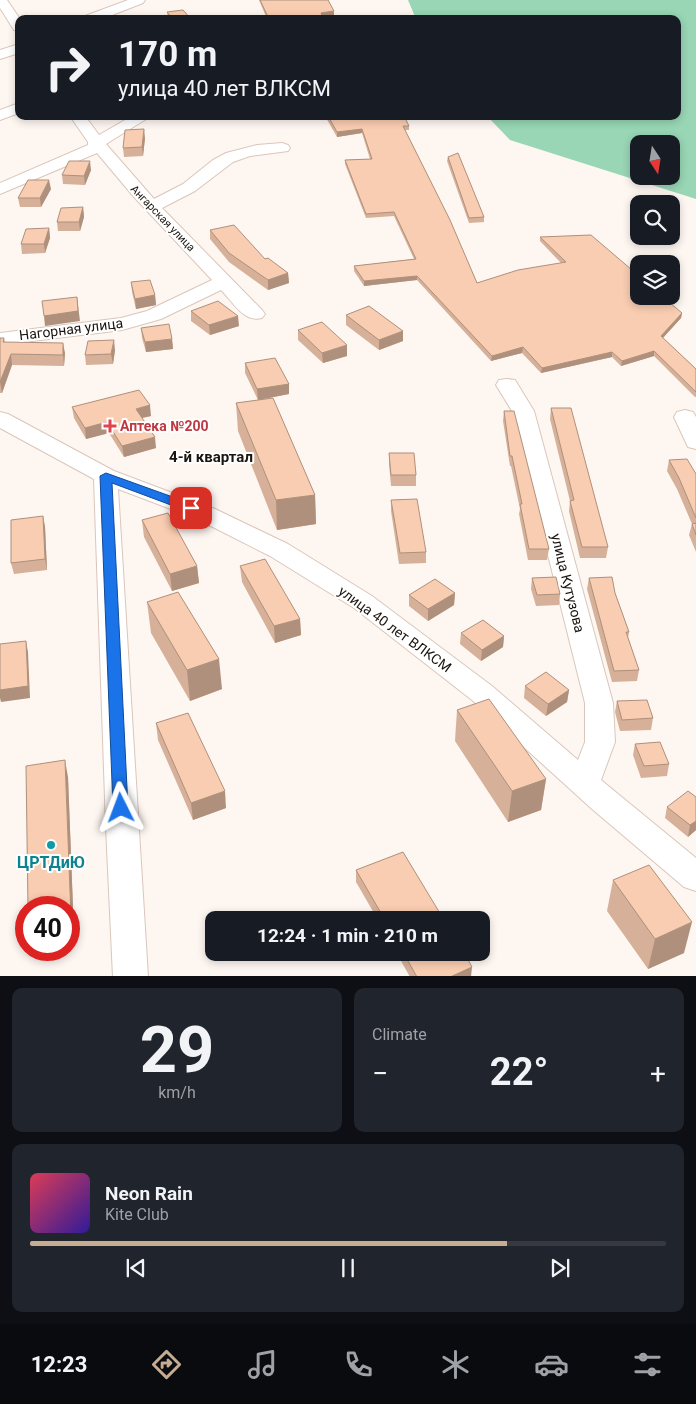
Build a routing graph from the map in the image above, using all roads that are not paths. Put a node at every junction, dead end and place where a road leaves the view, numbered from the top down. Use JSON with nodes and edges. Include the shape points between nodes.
{"nodes":[{"id":1,"x":1,"y":0,"type":"edge"},
{"id":2,"x":139,"y":0,"type":"edge"},
{"id":3,"x":100,"y":15,"type":"edge"},
{"id":4,"x":15,"y":21,"type":"edge"},
{"id":5,"x":15,"y":49,"type":"edge"},
{"id":6,"x":0,"y":55,"type":"edge"},
{"id":7,"x":15,"y":109,"type":"edge"},
{"id":8,"x":0,"y":115,"type":"edge"},
{"id":9,"x":80,"y":120,"type":"edge"},
{"id":10,"x":137,"y":120,"type":"edge"},
{"id":11,"x":96,"y":143,"type":"junction"},
{"id":12,"x":282,"y":148,"type":"dead end"},
{"id":13,"x":0,"y":189,"type":"edge"},
{"id":14,"x":152,"y":206,"type":"junction"},
{"id":15,"x":224,"y":282,"type":"junction"},
{"id":16,"x":256,"y":314,"type":"dead end"},
{"id":17,"x":0,"y":339,"type":"edge"},
{"id":18,"x":507,"y":385,"type":"dead end"},
{"id":19,"x":686,"y":417,"type":"dead end"},
{"id":20,"x":0,"y":419,"type":"edge"},
{"id":21,"x":696,"y":442,"type":"edge"},
{"id":22,"x":106,"y":476,"type":"junction"},
{"id":23,"x":586,"y":784,"type":"junction"},
{"id":24,"x":696,"y":877,"type":"edge"},
{"id":25,"x":131,"y":976,"type":"edge"}],
"edges":[{"from":1,"to":4,"type":"street"},
{"from":2,"to":3,"type":"street"},
{"from":5,"to":6,"type":"street"},
{"from":7,"to":8,"type":"street"},
{"from":9,"to":11,"type":"street","name":"Ангарская улица"},
{"from":10,"to":11,"type":"street"},
{"from":11,"to":13,"type":"street","via":[[95,148]]},
{"from":11,"to":14,"type":"street","name":"Ангарская улица"},
{"from":12,"to":14,"type":"street","via":[[232,156],[177,195]]},
{"from":14,"to":15,"type":"street","name":"Ангарская улица"},
{"from":15,"to":16,"type":"street","name":"Ангарская улица"},
{"from":15,"to":17,"type":"street","name":"Нагорная улица","via":[[154,315],[122,324]]},
{"from":18,"to":23,"type":"street","name":"улица Кутузова","via":[[523,411],[599,703],[600,742]]},
{"from":19,"to":21,"type":"street"},
{"from":20,"to":22,"type":"street","name":"улица 40 лет ВЛКСМ"},
{"from":22,"to":23,"type":"street","name":"улица 40 лет ВЛКСМ","via":[[223,522],[279,550],[363,602],[482,693]]},
{"from":22,"to":25,"type":"street"},
{"from":23,"to":24,"type":"street","name":"улица 40 лет ВЛКСМ"}]}
